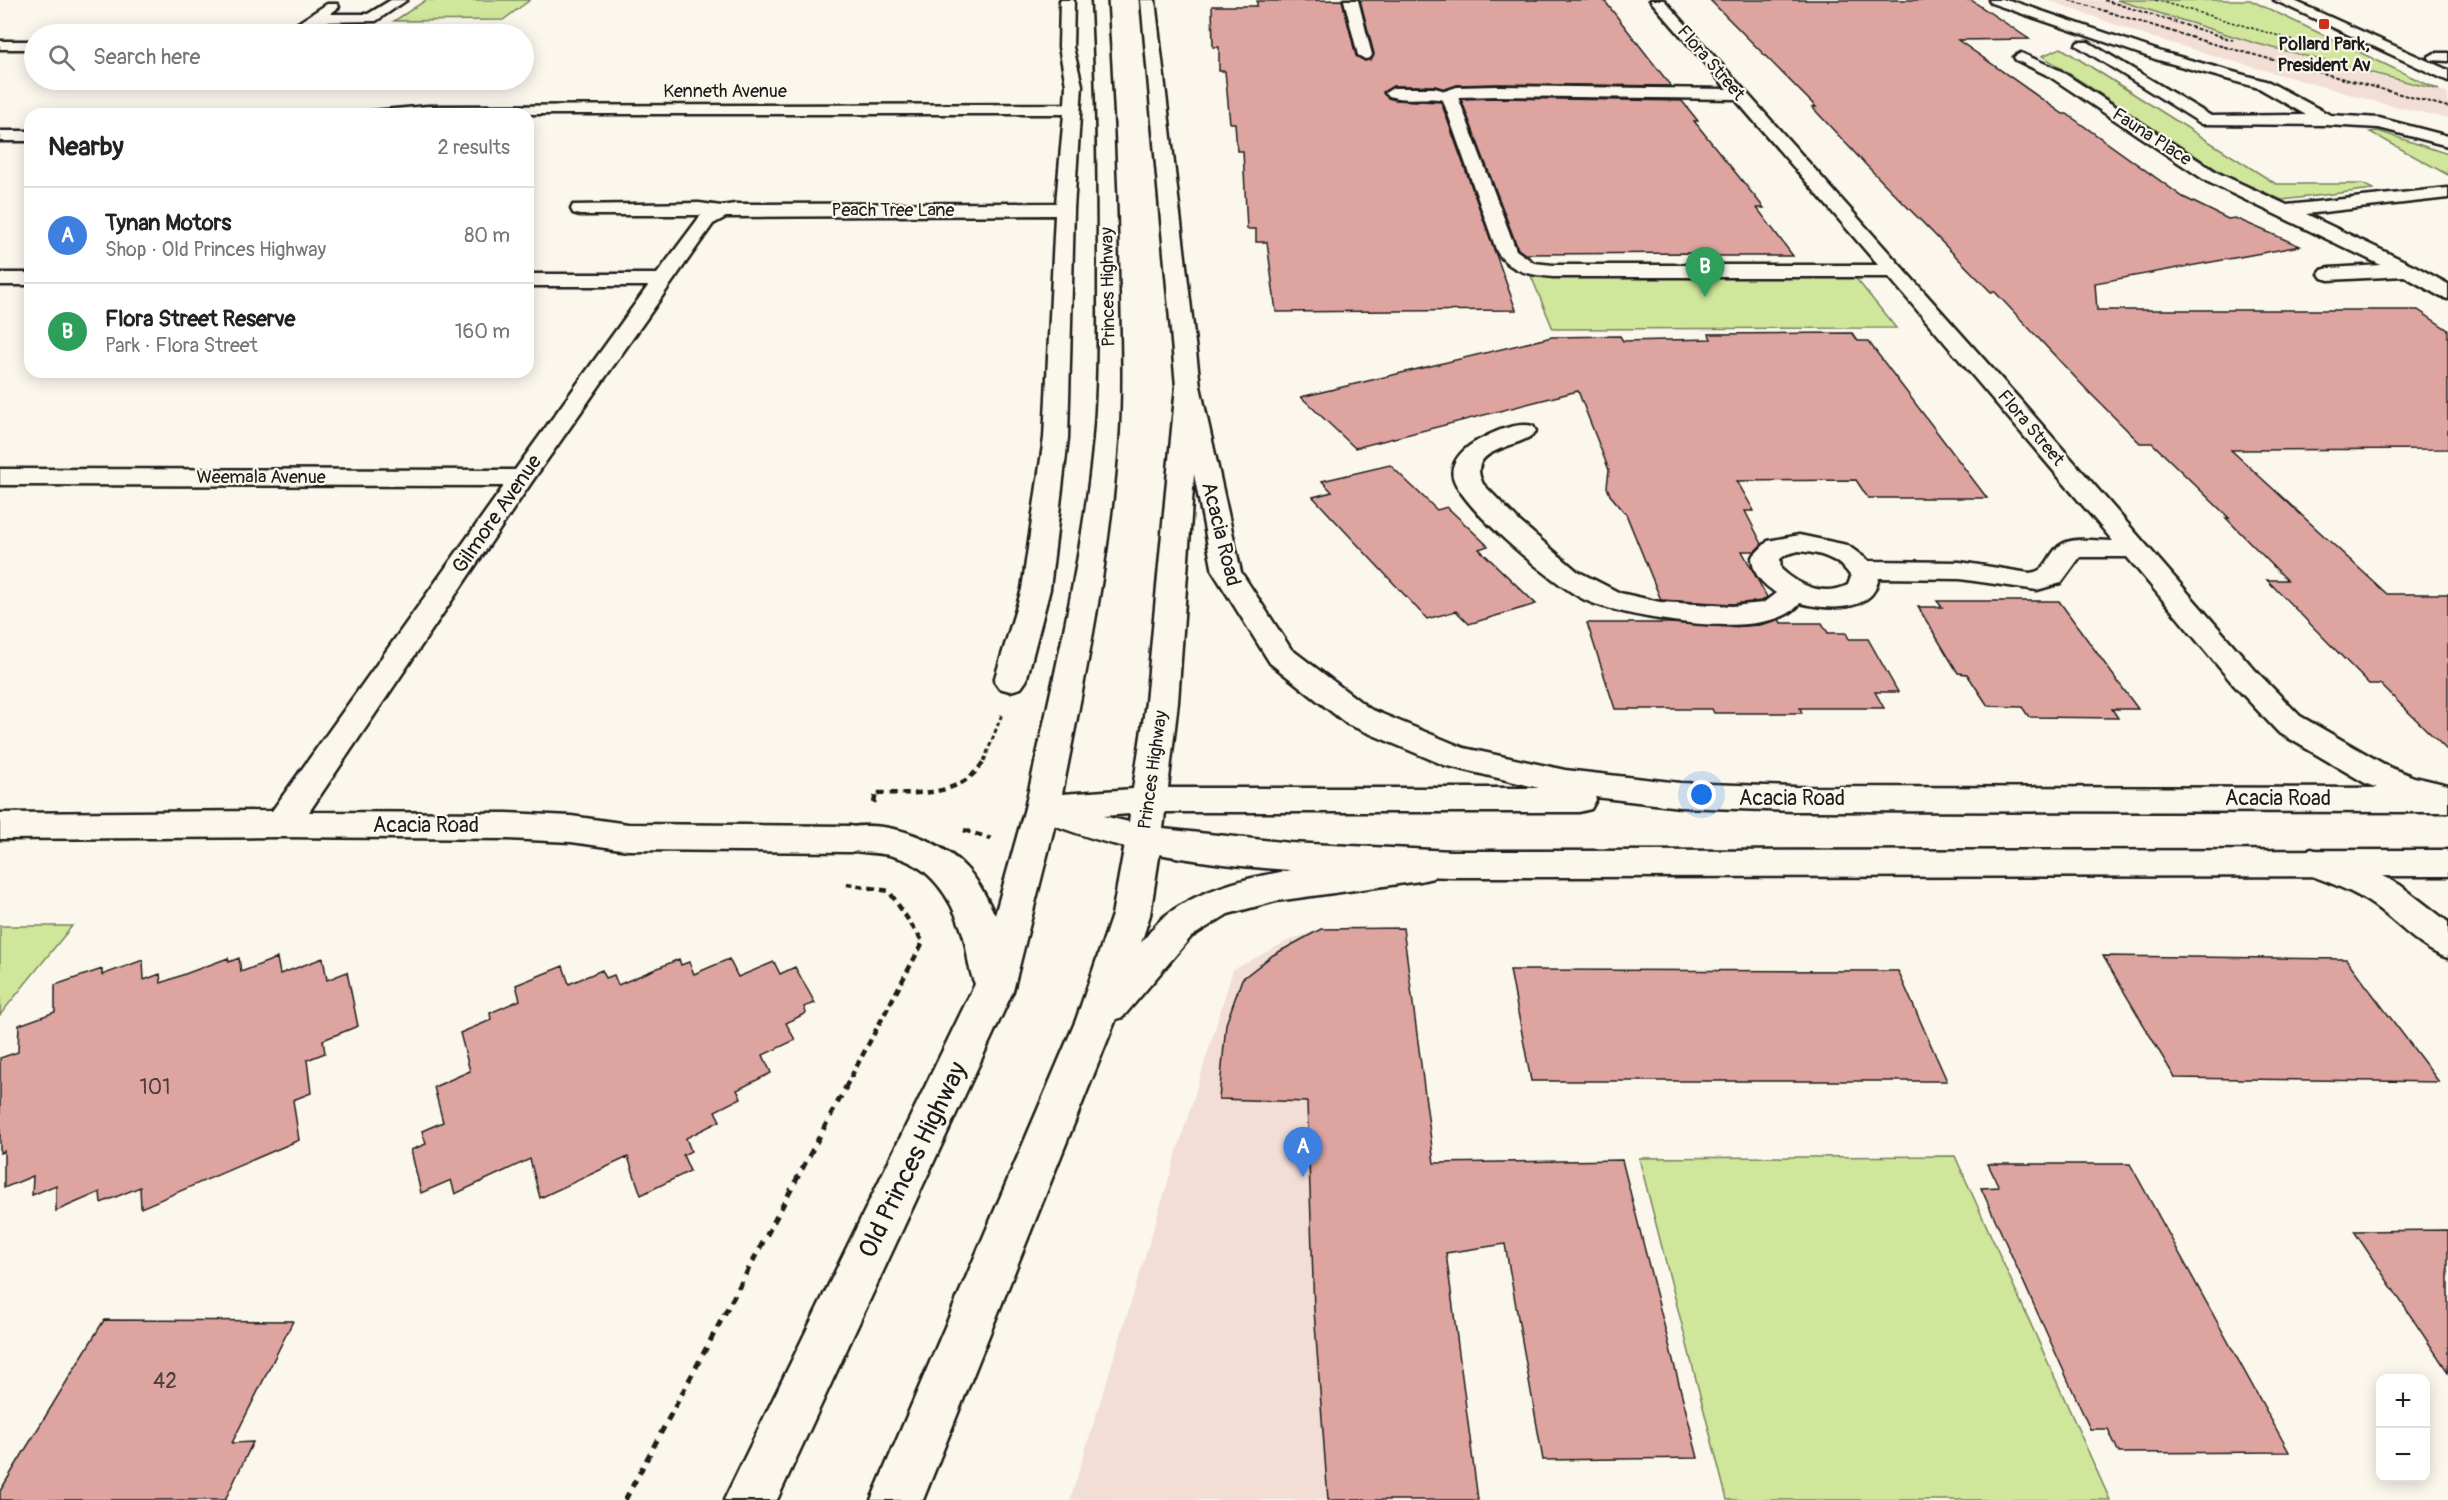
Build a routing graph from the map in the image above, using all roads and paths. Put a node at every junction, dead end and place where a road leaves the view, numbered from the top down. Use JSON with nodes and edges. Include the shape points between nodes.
{"nodes":[{"id":1,"x":343,"y":0,"type":"edge"},
{"id":2,"x":400,"y":0,"type":"edge"},
{"id":3,"x":1067,"y":0,"type":"edge"},
{"id":4,"x":1099,"y":0,"type":"edge"},
{"id":5,"x":1148,"y":0,"type":"edge"},
{"id":6,"x":1351,"y":0,"type":"edge"},
{"id":7,"x":1657,"y":0,"type":"edge"},
{"id":8,"x":1996,"y":0,"type":"edge"},
{"id":9,"x":2281,"y":0,"type":"edge"},
{"id":10,"x":2310,"y":0,"type":"edge"},
{"id":11,"x":313,"y":18,"type":"junction"},
{"id":12,"x":304,"y":24,"type":"edge"},
{"id":13,"x":2084,"y":31,"type":"junction"},
{"id":14,"x":0,"y":45,"type":"edge"},
{"id":15,"x":24,"y":45,"type":"edge"},
{"id":16,"x":1365,"y":55,"type":"dead end"},
{"id":17,"x":2160,"y":56,"type":"junction"},
{"id":18,"x":2021,"y":57,"type":"dead end"},
{"id":19,"x":2444,"y":59,"type":"edge"},
{"id":20,"x":2448,"y":76,"type":"edge"},
{"id":21,"x":2206,"y":86,"type":"dead end"},
{"id":22,"x":1393,"y":93,"type":"dead end"},
{"id":23,"x":1738,"y":94,"type":"junction"},
{"id":24,"x":1448,"y":95,"type":"junction"},
{"id":25,"x":2234,"y":103,"type":"dead end"},
{"id":26,"x":1072,"y":109,"type":"junction"},
{"id":27,"x":534,"y":111,"type":"edge"},
{"id":28,"x":2326,"y":120,"type":"junction"},
{"id":29,"x":2262,"y":121,"type":"junction"},
{"id":30,"x":0,"y":136,"type":"edge"},
{"id":31,"x":24,"y":136,"type":"edge"},
{"id":32,"x":2448,"y":141,"type":"edge"},
{"id":33,"x":2448,"y":193,"type":"edge"},
{"id":34,"x":580,"y":209,"type":"dead end"},
{"id":35,"x":1065,"y":210,"type":"junction"},
{"id":36,"x":2286,"y":211,"type":"junction"},
{"id":37,"x":721,"y":213,"type":"junction"},
{"id":38,"x":2408,"y":270,"type":"junction"},
{"id":39,"x":1894,"y":271,"type":"junction"},
{"id":40,"x":2329,"y":274,"type":"dead end"},
{"id":41,"x":0,"y":279,"type":"edge"},
{"id":42,"x":24,"y":279,"type":"edge"},
{"id":43,"x":534,"y":279,"type":"edge"},
{"id":44,"x":662,"y":280,"type":"junction"},
{"id":45,"x":2448,"y":293,"type":"edge"},
{"id":46,"x":1188,"y":386,"type":"junction"},
{"id":47,"x":1524,"y":431,"type":"dead end"},
{"id":48,"x":0,"y":477,"type":"edge"},
{"id":49,"x":522,"y":478,"type":"junction"},
{"id":50,"x":2134,"y":549,"type":"junction"},
{"id":51,"x":1862,"y":570,"type":"junction"},
{"id":52,"x":1792,"y":591,"type":"junction"},
{"id":53,"x":1010,"y":681,"type":"joint"},
{"id":54,"x":1731,"y":798,"type":"junction"},
{"id":55,"x":2448,"y":798,"type":"edge"},
{"id":56,"x":1150,"y":800,"type":"junction"},
{"id":57,"x":1042,"y":808,"type":"junction"},
{"id":58,"x":282,"y":824,"type":"junction"},
{"id":59,"x":0,"y":826,"type":"edge"},
{"id":60,"x":861,"y":827,"type":"junction"},
{"id":61,"x":961,"y":829,"type":"dead end"},
{"id":62,"x":1144,"y":838,"type":"junction"},
{"id":63,"x":1001,"y":842,"type":"dead end"},
{"id":64,"x":2312,"y":862,"type":"junction"},
{"id":65,"x":2448,"y":863,"type":"edge"},
{"id":66,"x":1452,"y":864,"type":"junction"},
{"id":67,"x":847,"y":884,"type":"dead end"},
{"id":68,"x":2448,"y":943,"type":"edge"},
{"id":69,"x":993,"y":991,"type":"junction"},
{"id":70,"x":1096,"y":1020,"type":"junction"},
{"id":71,"x":625,"y":1500,"type":"edge"},
{"id":72,"x":750,"y":1500,"type":"edge"},
{"id":73,"x":897,"y":1500,"type":"edge"}],
"edges":[{"from":1,"to":11,"type":"main road"},
{"from":2,"to":11,"type":"main road","via":[[372,18]]},
{"from":3,"to":26,"type":"main road","via":[[1066,47],[1074,85]]},
{"from":4,"to":57,"type":"main road","name":"Princes Highway","via":[[1106,110],[1106,438],[1077,642]]},
{"from":5,"to":46,"type":"main road","name":"Princes Highway"},
{"from":6,"to":16,"type":"main road"},
{"from":7,"to":23,"type":"main road","name":"Flora Street"},
{"from":8,"to":13,"type":"main road"},
{"from":9,"to":20,"type":"main road"},
{"from":10,"to":19,"type":"main road"},
{"from":11,"to":12,"type":"main road"},
{"from":13,"to":17,"type":"main road"},
{"from":13,"to":29,"type":"main road","via":[[2068,35],[2208,121]]},
{"from":14,"to":15,"type":"main road"},
{"from":17,"to":21,"type":"main road"},
{"from":17,"to":28,"type":"main road","via":[[2264,85]]},
{"from":18,"to":36,"type":"main road","name":"Fauna Place","via":[[2054,73],[2212,177]]},
{"from":22,"to":24,"type":"main road"},
{"from":23,"to":24,"type":"main road","via":[[1487,91]]},
{"from":23,"to":39,"type":"main road","name":"Flora Street"},
{"from":24,"to":39,"type":"main road","via":[[1507,252],[1518,265],[1553,271]]},
{"from":25,"to":29,"type":"main road"},
{"from":26,"to":27,"type":"main road","name":"Kenneth Avenue"},
{"from":26,"to":35,"type":"main road"},
{"from":28,"to":29,"type":"main road"},
{"from":28,"to":32,"type":"main road","via":[[2379,123]]},
{"from":30,"to":31,"type":"main road"},
{"from":33,"to":36,"type":"main road"},
{"from":34,"to":37,"type":"main road","name":"Peach Tree Lane","via":[[699,209]]},
{"from":35,"to":37,"type":"main road","name":"Peach Tree Lane"},
{"from":35,"to":53,"type":"main road","via":[[1056,438],[1036,589]]},
{"from":36,"to":38,"type":"main road","name":"Fauna Place"},
{"from":37,"to":44,"type":"main road","name":"Gilmore Avenue","via":[[706,220]]},
{"from":38,"to":40,"type":"main road"},
{"from":38,"to":45,"type":"main road","name":"Fauna Place"},
{"from":39,"to":50,"type":"main road","name":"Flora Street"},
{"from":41,"to":42,"type":"main road"},
{"from":43,"to":44,"type":"main road"},
{"from":44,"to":49,"type":"main road","name":"Gilmore Avenue"},
{"from":46,"to":54,"type":"main road","name":"Acacia Road","via":[[1221,548],[1236,594],[1252,623],[1288,667],[1312,686],[1363,720],[1428,748],[1491,767],[1577,784]]},
{"from":46,"to":56,"type":"main road","name":"Princes Highway"},
{"from":47,"to":52,"type":"main road","via":[[1481,449],[1467,466],[1470,485],[1488,506],[1581,586],[1647,610],[1720,615],[1775,608],[1786,602]]},
{"from":48,"to":49,"type":"main road","name":"Weemala Avenue"},
{"from":49,"to":58,"type":"main road","name":"Gilmore Avenue"},
{"from":50,"to":51,"type":"main road","via":[[2074,549],[2050,577],[2034,581],[1959,570]]},
{"from":50,"to":55,"type":"main road","name":"Flora Street","via":[[2289,724],[2378,775]]},
{"from":51,"to":52,"type":"main road","via":[[1865,577],[1860,590],[1843,598],[1818,598]]},
{"from":51,"to":52,"type":"main road","via":[[1847,556],[1824,547],[1799,543],[1778,547],[1766,557],[1767,571]]},
{"from":53,"to":60,"type":"path","via":[[986,761],[976,774],[948,791],[876,793]]},
{"from":54,"to":55,"type":"main road","name":"Acacia Road"},
{"from":54,"to":56,"type":"main road"},
{"from":56,"to":57,"type":"main road"},
{"from":56,"to":62,"type":"main road","name":"Princes Highway"},
{"from":57,"to":62,"type":"main road","name":"Princes Highway"},
{"from":57,"to":69,"type":"main road","name":"Old Princes Highway"},
{"from":58,"to":59,"type":"main road","name":"Acacia Road"},
{"from":58,"to":60,"type":"main road","name":"Acacia Road","via":[[540,826],[628,837]]},
{"from":60,"to":69,"type":"main road","name":"Acacia Road","via":[[920,851],[953,876],[986,941]]},
{"from":61,"to":63,"type":"path"},
{"from":62,"to":66,"type":"main road","via":[[1216,850]]},
{"from":62,"to":70,"type":"main road","via":[[1131,915]]},
{"from":64,"to":65,"type":"main road"},
{"from":64,"to":66,"type":"main road"},
{"from":64,"to":68,"type":"main road","via":[[2387,895]]},
{"from":66,"to":70,"type":"main road","via":[[1275,887],[1215,904],[1168,937]]},
{"from":67,"to":71,"type":"path","via":[[889,891],[923,942]]},
{"from":69,"to":72,"type":"main road","name":"Old Princes Highway"},
{"from":70,"to":73,"type":"main road"}]}
